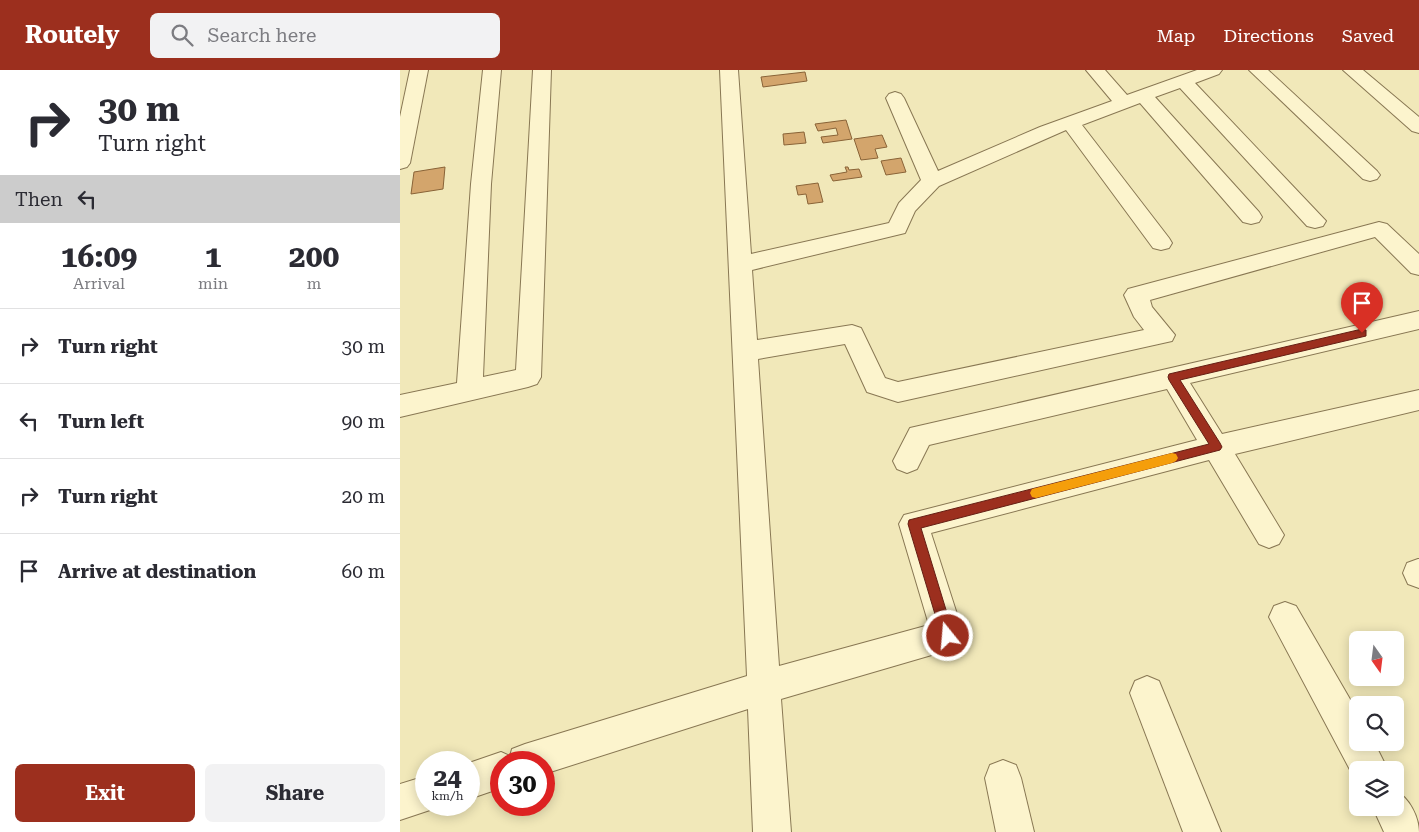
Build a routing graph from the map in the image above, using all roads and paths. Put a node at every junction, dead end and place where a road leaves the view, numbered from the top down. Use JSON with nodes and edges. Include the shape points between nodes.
{"nodes":[{"id":1,"x":419,"y":70,"type":"edge"},
{"id":2,"x":492,"y":70,"type":"edge"},
{"id":3,"x":542,"y":70,"type":"edge"},
{"id":4,"x":729,"y":70,"type":"edge"},
{"id":5,"x":1095,"y":70,"type":"edge"},
{"id":6,"x":1213,"y":70,"type":"edge"},
{"id":7,"x":1258,"y":70,"type":"edge"},
{"id":8,"x":1352,"y":70,"type":"edge"},
{"id":9,"x":1183,"y":81,"type":"junction"},
{"id":10,"x":1143,"y":95,"type":"junction"},
{"id":11,"x":895,"y":98,"type":"dead end"},
{"id":12,"x":1122,"y":102,"type":"junction"},
{"id":13,"x":405,"y":114,"type":"edge"},
{"id":14,"x":1070,"y":122,"type":"junction"},
{"id":15,"x":1419,"y":126,"type":"edge"},
{"id":16,"x":400,"y":163,"type":"edge"},
{"id":17,"x":1370,"y":175,"type":"dead end"},
{"id":18,"x":932,"y":181,"type":"junction"},
{"id":19,"x":1251,"y":217,"type":"dead end"},
{"id":20,"x":1315,"y":221,"type":"dead end"},
{"id":21,"x":1161,"y":243,"type":"dead end"},
{"id":22,"x":739,"y":265,"type":"junction"},
{"id":23,"x":1419,"y":267,"type":"edge"},
{"id":24,"x":1419,"y":320,"type":"edge"},
{"id":25,"x":744,"y":352,"type":"junction"},
{"id":26,"x":1173,"y":377,"type":"junction"},
{"id":27,"x":469,"y":390,"type":"junction"},
{"id":28,"x":1419,"y":400,"type":"edge"},
{"id":29,"x":400,"y":406,"type":"edge"},
{"id":30,"x":1216,"y":447,"type":"junction"},
{"id":31,"x":907,"y":462,"type":"dead end"},
{"id":32,"x":1269,"y":535,"type":"dead end"},
{"id":33,"x":1285,"y":617,"type":"dead end"},
{"id":34,"x":762,"y":688,"type":"junction"},
{"id":35,"x":1147,"y":693,"type":"dead end"},
{"id":36,"x":555,"y":752,"type":"edge"},
{"id":37,"x":1365,"y":761,"type":"edge"},
{"id":38,"x":1003,"y":778,"type":"dead end"},
{"id":39,"x":415,"y":797,"type":"edge"},
{"id":40,"x":400,"y":802,"type":"edge"},
{"id":41,"x":1395,"y":816,"type":"edge"},
{"id":42,"x":772,"y":832,"type":"edge"},
{"id":43,"x":1015,"y":832,"type":"edge"},
{"id":44,"x":1202,"y":832,"type":"edge"},
{"id":45,"x":1404,"y":832,"type":"edge"}],
"edges":[{"from":1,"to":13,"type":"street"},
{"from":2,"to":27,"type":"street","via":[[481,184]]},
{"from":3,"to":27,"type":"street","via":[[528,377]]},
{"from":4,"to":22,"type":"street"},
{"from":5,"to":12,"type":"street"},
{"from":6,"to":9,"type":"street"},
{"from":7,"to":17,"type":"street"},
{"from":8,"to":15,"type":"street"},
{"from":9,"to":10,"type":"street"},
{"from":9,"to":20,"type":"street"},
{"from":10,"to":12,"type":"street"},
{"from":10,"to":19,"type":"street"},
{"from":11,"to":18,"type":"street"},
{"from":12,"to":14,"type":"street"},
{"from":13,"to":16,"type":"street"},
{"from":14,"to":18,"type":"street"},
{"from":14,"to":21,"type":"street"},
{"from":18,"to":22,"type":"street","via":[[906,208],[897,228]]},
{"from":22,"to":25,"type":"street"},
{"from":23,"to":25,"type":"street","via":[[1379,229],[1136,295],[1142,311],[1163,336],[898,392],[876,385],[852,334]]},
{"from":24,"to":26,"type":"street"},
{"from":25,"to":34,"type":"street"},
{"from":26,"to":30,"type":"street"},
{"from":26,"to":31,"type":"street","via":[[920,436]]},
{"from":27,"to":29,"type":"street"},
{"from":28,"to":30,"type":"street"},
{"from":30,"to":32,"type":"street"},
{"from":30,"to":34,"type":"street","via":[[914,524],[948,636]]},
{"from":33,"to":37,"type":"street"},
{"from":34,"to":36,"type":"street"},
{"from":34,"to":42,"type":"street"},
{"from":35,"to":44,"type":"street"},
{"from":38,"to":43,"type":"street"},
{"from":39,"to":40,"type":"street"},
{"from":41,"to":45,"type":"street"}]}
